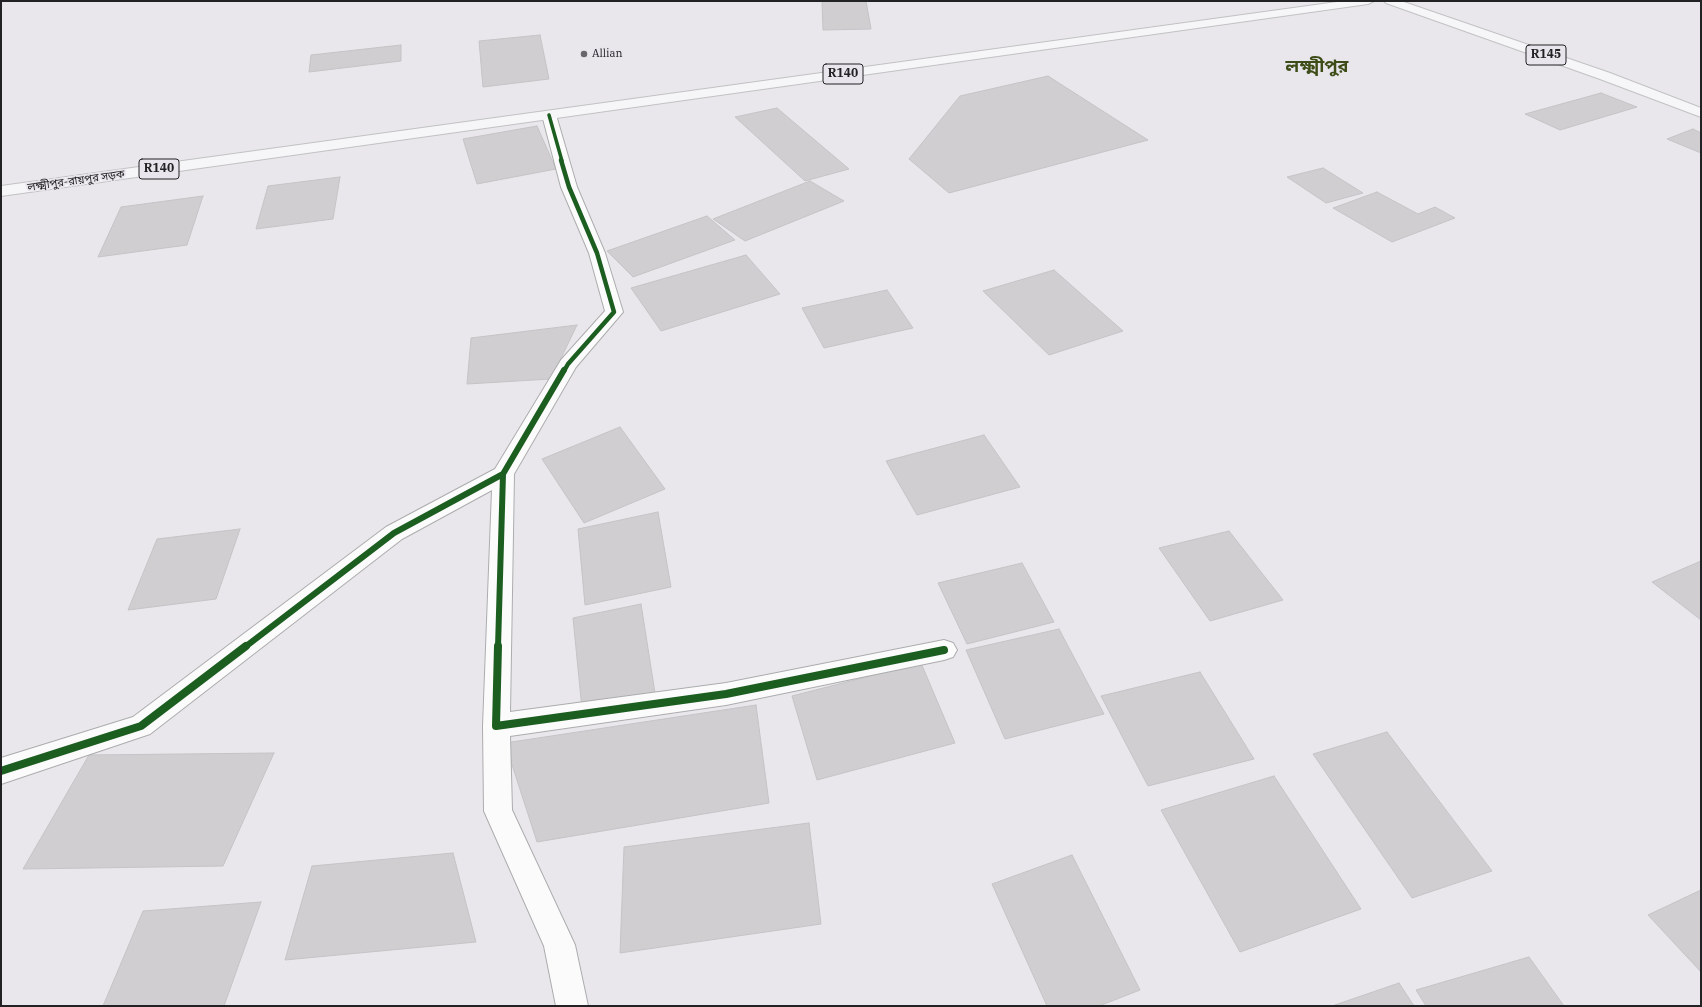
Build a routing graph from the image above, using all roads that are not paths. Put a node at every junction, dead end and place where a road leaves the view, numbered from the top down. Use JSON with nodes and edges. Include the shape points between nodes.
{"nodes":[{"id":1,"x":1368,"y":1,"type":"edge"},
{"id":2,"x":1390,"y":1,"type":"edge"},
{"id":3,"x":1701,"y":113,"type":"edge"},
{"id":4,"x":549,"y":115,"type":"junction"},
{"id":5,"x":1,"y":191,"type":"edge"},
{"id":6,"x":503,"y":474,"type":"junction"},
{"id":7,"x":944,"y":650,"type":"dead end"},
{"id":8,"x":496,"y":726,"type":"junction"},
{"id":9,"x":1,"y":771,"type":"edge"},
{"id":10,"x":572,"y":1006,"type":"edge"}],
"edges":[{"from":1,"to":4,"type":"main road","number":"R140"},
{"from":2,"to":3,"type":"main road","number":"R145","via":[[1605,76]]},
{"from":4,"to":5,"type":"main road","name":"লক্ষ্মীপুর-রায়পুর সড়ক","number":"R140"},
{"from":4,"to":6,"type":"street","via":[[569,187],[597,252],[614,312],[568,364]]},
{"from":6,"to":8,"type":"street"},
{"from":6,"to":9,"type":"street","via":[[394,533],[141,726]]},
{"from":7,"to":8,"type":"street","via":[[726,694]]},
{"from":8,"to":10,"type":"street","via":[[498,811],[559,945]]}]}
